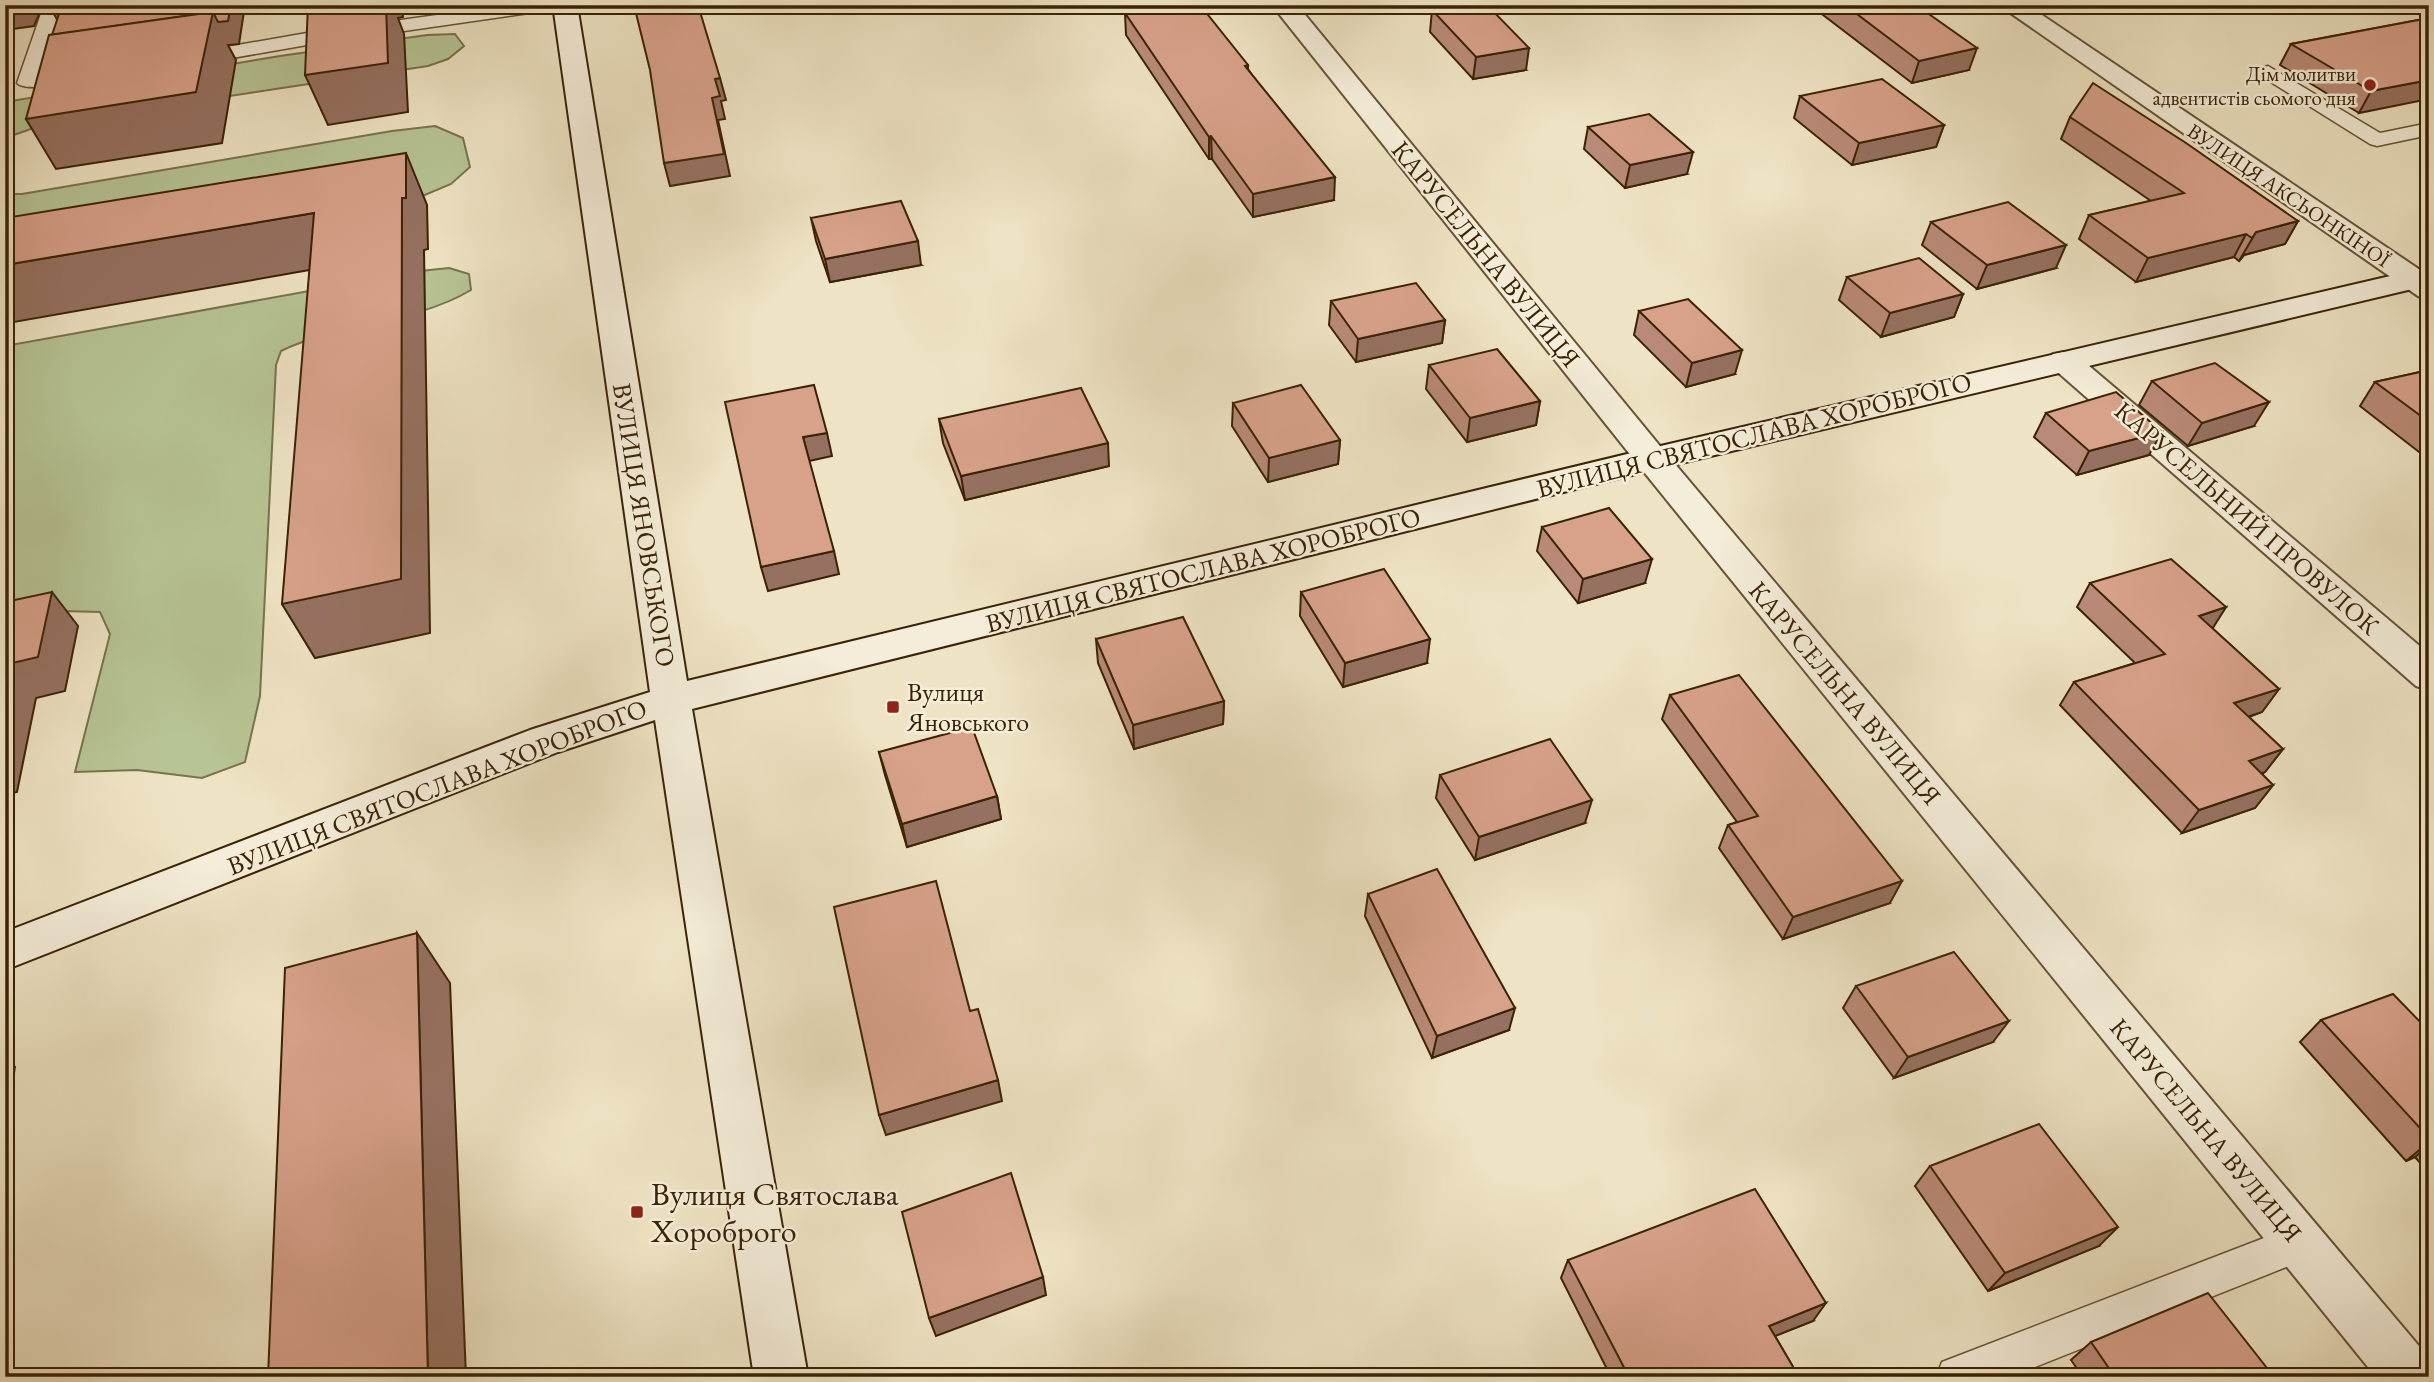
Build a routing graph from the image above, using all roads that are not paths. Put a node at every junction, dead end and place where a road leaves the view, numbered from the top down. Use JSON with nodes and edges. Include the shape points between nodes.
{"nodes":[{"id":1,"x":53,"y":5,"type":"edge"},
{"id":2,"x":550,"y":5,"type":"edge"},
{"id":3,"x":565,"y":5,"type":"edge"},
{"id":4,"x":1284,"y":5,"type":"edge"},
{"id":5,"x":2011,"y":5,"type":"edge"},
{"id":6,"x":308,"y":16,"type":"edge"},
{"id":7,"x":307,"y":38,"type":"junction"},
{"id":8,"x":170,"y":63,"type":"edge"},
{"id":9,"x":2268,"y":72,"type":"dead end"},
{"id":10,"x":92,"y":74,"type":"edge"},
{"id":11,"x":2429,"y":129,"type":"edge"},
{"id":12,"x":2424,"y":282,"type":"edge"},
{"id":13,"x":2064,"y":361,"type":"junction"},
{"id":14,"x":1652,"y":459,"type":"junction"},
{"id":15,"x":2429,"y":676,"type":"edge"},
{"id":16,"x":673,"y":699,"type":"junction"},
{"id":17,"x":5,"y":951,"type":"edge"},
{"id":18,"x":2300,"y":1243,"type":"junction"},
{"id":19,"x":781,"y":1377,"type":"edge"},
{"id":20,"x":1957,"y":1377,"type":"edge"},
{"id":21,"x":2410,"y":1377,"type":"edge"}],
"edges":[{"from":1,"to":10,"type":"lane","via":[[27,83]]},
{"from":2,"to":7,"type":"lane"},
{"from":3,"to":16,"type":"street","name":"ВУЛИЦЯ ЯНОВСЬКОГО"},
{"from":4,"to":14,"type":"street","name":"КАРУСЕЛЬНА ВУЛИЦЯ"},
{"from":5,"to":12,"type":"street","name":"ВУЛИЦЯ АКСЬОНКІНОЇ"},
{"from":6,"to":7,"type":"lane"},
{"from":7,"to":8,"type":"lane"},
{"from":9,"to":11,"type":"lane","via":[[2377,140]]},
{"from":12,"to":13,"type":"street","name":"ВУЛИЦЯ СВЯТОСЛАВА ХОРОБРОГО"},
{"from":13,"to":14,"type":"street","name":"ВУЛИЦЯ СВЯТОСЛАВА ХОРОБРОГО"},
{"from":13,"to":15,"type":"street","name":"КАРУСЕЛЬНИЙ ПРОВУЛОК"},
{"from":14,"to":16,"type":"street","name":"ВУЛИЦЯ СВЯТОСЛАВА ХОРОБРОГО"},
{"from":14,"to":18,"type":"street","name":"КАРУСЕЛЬНА ВУЛИЦЯ"},
{"from":16,"to":17,"type":"street","name":"ВУЛИЦЯ СВЯТОСЛАВА ХОРОБРОГО","via":[[544,741]]},
{"from":16,"to":19,"type":"street","name":"ВУЛИЦЯ ЯНОВСЬКОГО"},
{"from":18,"to":20,"type":"lane"},
{"from":18,"to":21,"type":"street","name":"КАРУСЕЛЬНА ВУЛИЦЯ"}]}
